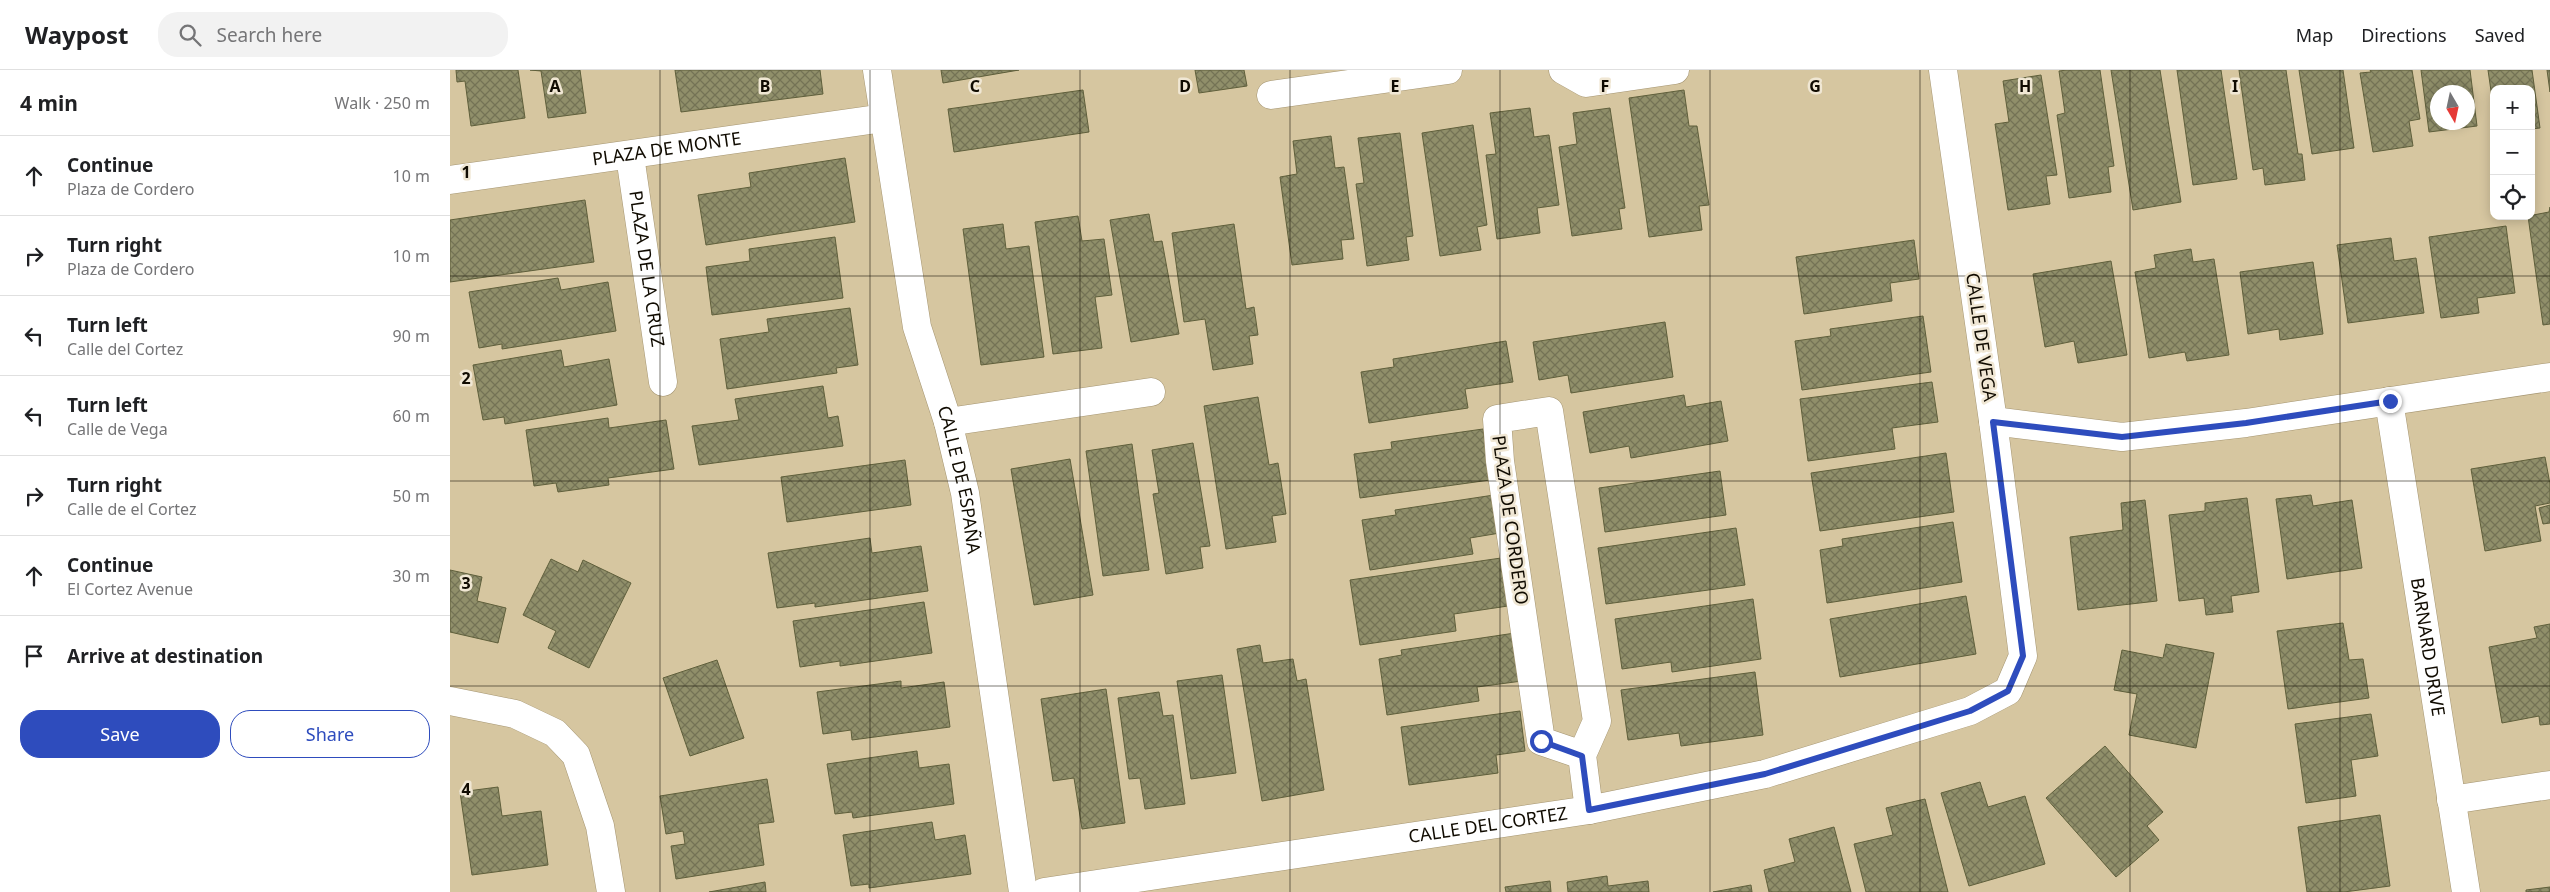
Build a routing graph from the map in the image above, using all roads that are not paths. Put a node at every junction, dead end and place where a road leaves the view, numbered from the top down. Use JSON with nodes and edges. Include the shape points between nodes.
{"nodes":[{"id":1,"x":877,"y":70,"type":"edge"},
{"id":2,"x":1448,"y":70,"type":"edge"},
{"id":3,"x":1563,"y":70,"type":"edge"},
{"id":4,"x":1675,"y":70,"type":"edge"},
{"id":5,"x":1943,"y":70,"type":"edge"},
{"id":6,"x":1271,"y":95,"type":"dead end"},
{"id":7,"x":884,"y":118,"type":"junction"},
{"id":8,"x":630,"y":156,"type":"junction"},
{"id":9,"x":450,"y":180,"type":"edge"},
{"id":10,"x":2550,"y":377,"type":"edge"},
{"id":11,"x":663,"y":382,"type":"dead end"},
{"id":12,"x":1151,"y":392,"type":"dead end"},
{"id":13,"x":2390,"y":401,"type":"junction"},
{"id":14,"x":948,"y":422,"type":"junction"},
{"id":15,"x":1993,"y":422,"type":"junction"},
{"id":16,"x":2008,"y":691,"type":"joint"},
{"id":17,"x":450,"y":701,"type":"edge"},
{"id":18,"x":1582,"y":756,"type":"junction"},
{"id":19,"x":2550,"y":785,"type":"edge"},
{"id":20,"x":2451,"y":800,"type":"junction"},
{"id":21,"x":1589,"y":810,"type":"junction"},
{"id":22,"x":610,"y":892,"type":"edge"},
{"id":23,"x":1023,"y":892,"type":"edge"},
{"id":24,"x":1044,"y":892,"type":"edge"},
{"id":25,"x":2466,"y":892,"type":"edge"}],
"edges":[{"from":1,"to":7,"type":"street","name":"CALLE DE ESPAÑA"},
{"from":2,"to":6,"type":"street"},
{"from":3,"to":4,"type":"street","via":[[1586,83]]},
{"from":5,"to":15,"type":"street","name":"CALLE DE VEGA"},
{"from":7,"to":8,"type":"street","name":"PLAZA DE MONTE"},
{"from":7,"to":14,"type":"street","name":"CALLE DE ESPAÑA","via":[[917,327]]},
{"from":8,"to":9,"type":"street","name":"PLAZA DE MONTE"},
{"from":8,"to":11,"type":"street","name":"PLAZA DE LA CRUZ"},
{"from":10,"to":13,"type":"street"},
{"from":12,"to":14,"type":"street"},
{"from":13,"to":15,"type":"street","via":[[2246,423],[2122,437]]},
{"from":13,"to":20,"type":"street","name":"BARNARD DRIVE"},
{"from":14,"to":23,"type":"street","name":"CALLE DE ESPAÑA","via":[[965,493]]},
{"from":15,"to":16,"type":"street","name":"CALLE DE VEGA","via":[[2023,656]]},
{"from":16,"to":21,"type":"street","name":"CALLE DEL CORTEZ","via":[[1970,711],[1765,774]]},
{"from":17,"to":22,"type":"street","via":[[515,714],[555,733],[576,754],[600,826]]},
{"from":18,"to":18,"type":"street","name":"PLAZA DE CORDERO","via":[[1597,721],[1549,411],[1497,419],[1500,461],[1541,741]]},
{"from":18,"to":21,"type":"street"},
{"from":19,"to":20,"type":"street"},
{"from":20,"to":25,"type":"street","name":"BARNARD DRIVE"},
{"from":21,"to":24,"type":"street","name":"CALLE DEL CORTEZ"}]}
